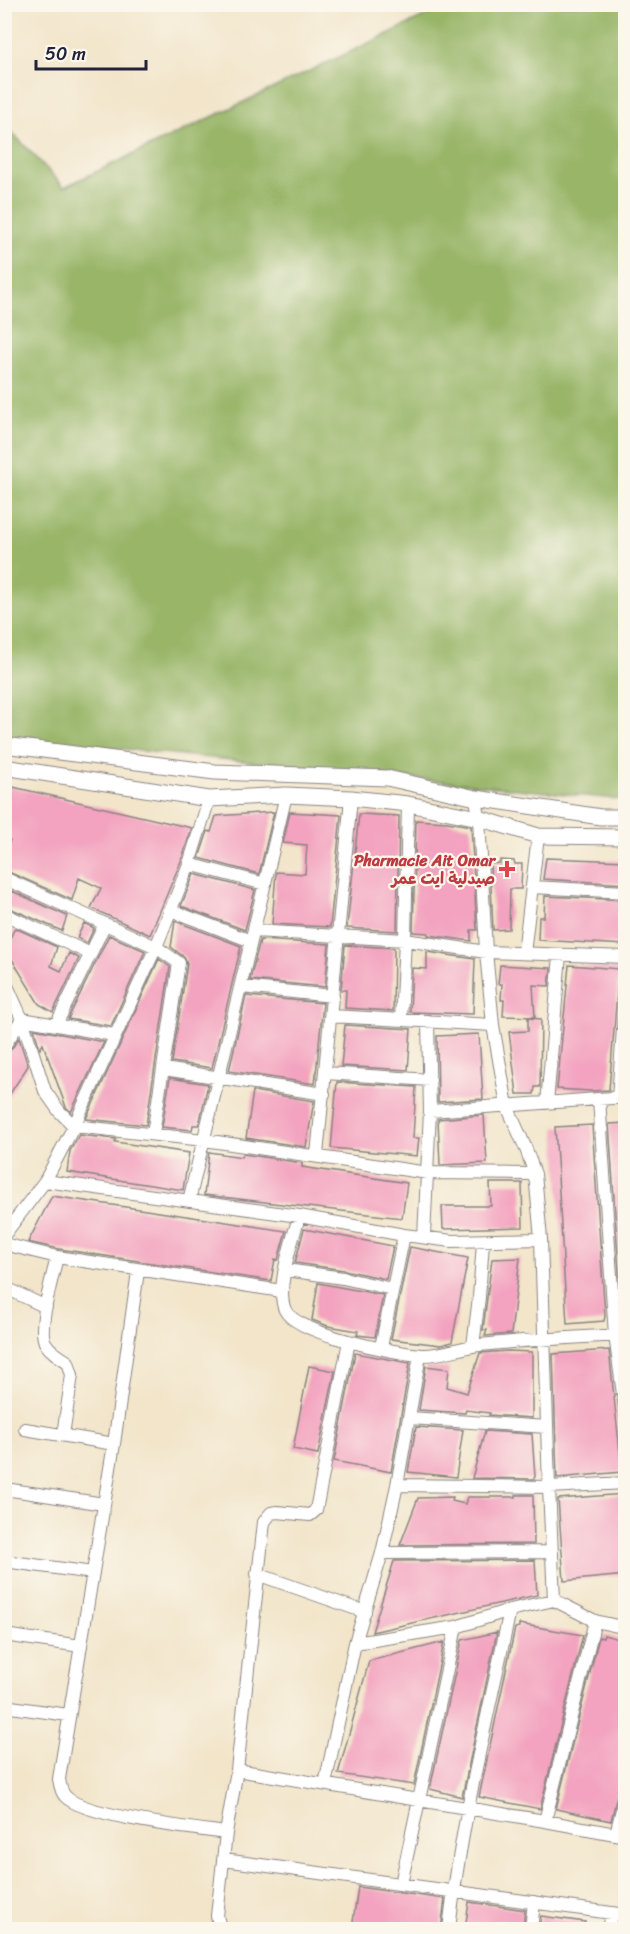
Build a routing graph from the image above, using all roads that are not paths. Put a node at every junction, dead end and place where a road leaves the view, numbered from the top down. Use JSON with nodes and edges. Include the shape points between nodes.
{"nodes":[{"id":1,"x":4,"y":745,"type":"edge"},
{"id":2,"x":4,"y":767,"type":"edge"},
{"id":3,"x":286,"y":795,"type":"junction"},
{"id":4,"x":351,"y":798,"type":"junction"},
{"id":5,"x":476,"y":798,"type":"junction"},
{"id":6,"x":208,"y":799,"type":"junction"},
{"id":7,"x":408,"y":804,"type":"junction"},
{"id":8,"x":626,"y":817,"type":"edge"},
{"id":9,"x":479,"y":818,"type":"junction"},
{"id":10,"x":538,"y":836,"type":"junction"},
{"id":11,"x":626,"y":837,"type":"edge"},
{"id":12,"x":189,"y":864,"type":"junction"},
{"id":13,"x":4,"y":878,"type":"edge"},
{"id":14,"x":265,"y":884,"type":"junction"},
{"id":15,"x":532,"y":887,"type":"junction"},
{"id":16,"x":626,"y":892,"type":"edge"},
{"id":17,"x":170,"y":910,"type":"junction"},
{"id":18,"x":4,"y":914,"type":"edge"},
{"id":19,"x":105,"y":924,"type":"junction"},
{"id":20,"x":338,"y":935,"type":"junction"},
{"id":21,"x":253,"y":936,"type":"junction"},
{"id":22,"x":405,"y":940,"type":"junction"},
{"id":23,"x":156,"y":947,"type":"junction"},
{"id":24,"x":486,"y":952,"type":"junction"},
{"id":25,"x":524,"y":953,"type":"junction"},
{"id":26,"x":91,"y":954,"type":"junction"},
{"id":27,"x":560,"y":955,"type":"junction"},
{"id":28,"x":626,"y":957,"type":"edge"},
{"id":29,"x":5,"y":981,"type":"edge"},
{"id":30,"x":241,"y":987,"type":"junction"},
{"id":31,"x":626,"y":988,"type":"edge"},
{"id":32,"x":333,"y":996,"type":"junction"},
{"id":33,"x":331,"y":1017,"type":"junction"},
{"id":34,"x":22,"y":1018,"type":"junction"},
{"id":35,"x":400,"y":1020,"type":"junction"},
{"id":36,"x":428,"y":1021,"type":"junction"},
{"id":37,"x":56,"y":1025,"type":"junction"},
{"id":38,"x":493,"y":1025,"type":"junction"},
{"id":39,"x":114,"y":1035,"type":"junction"},
{"id":40,"x":4,"y":1046,"type":"edge"},
{"id":41,"x":164,"y":1069,"type":"junction"},
{"id":42,"x":326,"y":1073,"type":"junction"},
{"id":43,"x":219,"y":1078,"type":"junction"},
{"id":44,"x":430,"y":1080,"type":"junction"},
{"id":45,"x":324,"y":1094,"type":"junction"},
{"id":46,"x":622,"y":1097,"type":"edge"},
{"id":47,"x":599,"y":1099,"type":"junction"},
{"id":48,"x":547,"y":1103,"type":"junction"},
{"id":49,"x":507,"y":1106,"type":"junction"},
{"id":50,"x":430,"y":1111,"type":"junction"},
{"id":51,"x":74,"y":1126,"type":"junction"},
{"id":52,"x":153,"y":1134,"type":"junction"},
{"id":53,"x":204,"y":1140,"type":"junction"},
{"id":54,"x":317,"y":1155,"type":"junction"},
{"id":55,"x":428,"y":1173,"type":"junction"},
{"id":56,"x":535,"y":1174,"type":"junction"},
{"id":57,"x":45,"y":1181,"type":"junction"},
{"id":58,"x":189,"y":1201,"type":"junction"},
{"id":59,"x":299,"y":1216,"type":"junction"},
{"id":60,"x":4,"y":1235,"type":"edge"},
{"id":61,"x":404,"y":1235,"type":"junction"},
{"id":62,"x":424,"y":1237,"type":"junction"},
{"id":63,"x":541,"y":1239,"type":"junction"},
{"id":64,"x":483,"y":1242,"type":"junction"},
{"id":65,"x":4,"y":1244,"type":"edge"},
{"id":66,"x":57,"y":1257,"type":"junction"},
{"id":67,"x":286,"y":1269,"type":"junction"},
{"id":68,"x":138,"y":1270,"type":"junction"},
{"id":69,"x":4,"y":1287,"type":"edge"},
{"id":70,"x":392,"y":1289,"type":"junction"},
{"id":71,"x":282,"y":1292,"type":"junction"},
{"id":72,"x":46,"y":1307,"type":"junction"},
{"id":73,"x":620,"y":1335,"type":"edge"},
{"id":74,"x":545,"y":1338,"type":"junction"},
{"id":75,"x":349,"y":1341,"type":"junction"},
{"id":76,"x":473,"y":1346,"type":"junction"},
{"id":77,"x":381,"y":1347,"type":"junction"},
{"id":78,"x":420,"y":1355,"type":"junction"},
{"id":79,"x":625,"y":1413,"type":"edge"},
{"id":80,"x":409,"y":1418,"type":"junction"},
{"id":81,"x":547,"y":1427,"type":"junction"},
{"id":82,"x":25,"y":1429,"type":"dead end"},
{"id":83,"x":63,"y":1435,"type":"junction"},
{"id":84,"x":114,"y":1444,"type":"junction"},
{"id":85,"x":626,"y":1483,"type":"edge"},
{"id":86,"x":397,"y":1485,"type":"junction"},
{"id":87,"x":549,"y":1488,"type":"junction"},
{"id":88,"x":5,"y":1489,"type":"edge"},
{"id":89,"x":104,"y":1504,"type":"junction"},
{"id":90,"x":552,"y":1552,"type":"junction"},
{"id":91,"x":382,"y":1553,"type":"junction"},
{"id":92,"x":4,"y":1561,"type":"edge"},
{"id":93,"x":93,"y":1573,"type":"junction"},
{"id":94,"x":257,"y":1575,"type":"junction"},
{"id":95,"x":554,"y":1600,"type":"junction"},
{"id":96,"x":510,"y":1610,"type":"junction"},
{"id":97,"x":365,"y":1612,"type":"junction"},
{"id":98,"x":595,"y":1621,"type":"junction"},
{"id":99,"x":456,"y":1628,"type":"junction"},
{"id":100,"x":626,"y":1628,"type":"edge"},
{"id":101,"x":4,"y":1635,"type":"edge"},
{"id":102,"x":356,"y":1643,"type":"junction"},
{"id":103,"x":81,"y":1646,"type":"junction"},
{"id":104,"x":4,"y":1706,"type":"edge"},
{"id":105,"x":68,"y":1715,"type":"junction"},
{"id":106,"x":237,"y":1770,"type":"junction"},
{"id":107,"x":325,"y":1784,"type":"junction"},
{"id":108,"x":626,"y":1793,"type":"edge"},
{"id":109,"x":418,"y":1801,"type":"junction"},
{"id":110,"x":469,"y":1809,"type":"junction"},
{"id":111,"x":545,"y":1821,"type":"junction"},
{"id":112,"x":226,"y":1833,"type":"junction"},
{"id":113,"x":621,"y":1835,"type":"edge"},
{"id":114,"x":224,"y":1860,"type":"junction"},
{"id":115,"x":401,"y":1884,"type":"junction"},
{"id":116,"x":453,"y":1891,"type":"junction"},
{"id":117,"x":534,"y":1902,"type":"junction"},
{"id":118,"x":612,"y":1913,"type":"junction"},
{"id":119,"x":626,"y":1915,"type":"edge"},
{"id":120,"x":224,"y":1929,"type":"edge"},
{"id":121,"x":449,"y":1929,"type":"edge"},
{"id":122,"x":531,"y":1929,"type":"edge"},
{"id":123,"x":609,"y":1929,"type":"edge"}],
"edges":[{"from":1,"to":5,"type":"street","via":[[215,772],[387,778]]},
{"from":2,"to":6,"type":"street"},
{"from":3,"to":4,"type":"street"},
{"from":3,"to":6,"type":"street"},
{"from":3,"to":14,"type":"street"},
{"from":4,"to":7,"type":"street"},
{"from":4,"to":20,"type":"street"},
{"from":5,"to":8,"type":"street","via":[[601,817]]},
{"from":5,"to":9,"type":"street"},
{"from":6,"to":12,"type":"street"},
{"from":7,"to":9,"type":"street"},
{"from":7,"to":22,"type":"street"},
{"from":9,"to":10,"type":"street"},
{"from":9,"to":24,"type":"street"},
{"from":10,"to":11,"type":"street"},
{"from":10,"to":15,"type":"street"},
{"from":12,"to":14,"type":"street"},
{"from":12,"to":17,"type":"street"},
{"from":13,"to":19,"type":"street"},
{"from":14,"to":21,"type":"street"},
{"from":15,"to":16,"type":"street"},
{"from":15,"to":25,"type":"street"},
{"from":17,"to":21,"type":"street"},
{"from":17,"to":23,"type":"street"},
{"from":18,"to":26,"type":"street"},
{"from":19,"to":23,"type":"street"},
{"from":19,"to":26,"type":"street"},
{"from":20,"to":21,"type":"street"},
{"from":20,"to":22,"type":"street"},
{"from":20,"to":32,"type":"street"},
{"from":21,"to":30,"type":"street"},
{"from":22,"to":24,"type":"street"},
{"from":22,"to":35,"type":"street"},
{"from":23,"to":39,"type":"street"},
{"from":23,"to":41,"type":"street","via":[[180,964]]},
{"from":24,"to":25,"type":"street"},
{"from":24,"to":38,"type":"street"},
{"from":25,"to":27,"type":"street"},
{"from":26,"to":37,"type":"street"},
{"from":27,"to":28,"type":"street"},
{"from":27,"to":48,"type":"street"},
{"from":29,"to":34,"type":"street"},
{"from":30,"to":32,"type":"street"},
{"from":30,"to":43,"type":"street"},
{"from":31,"to":46,"type":"street"},
{"from":32,"to":33,"type":"street"},
{"from":33,"to":35,"type":"street"},
{"from":33,"to":42,"type":"street"},
{"from":34,"to":37,"type":"street"},
{"from":34,"to":40,"type":"street"},
{"from":34,"to":51,"type":"street","via":[[45,1091]]},
{"from":35,"to":36,"type":"street"},
{"from":36,"to":38,"type":"street"},
{"from":36,"to":44,"type":"street"},
{"from":37,"to":39,"type":"street"},
{"from":38,"to":49,"type":"street"},
{"from":39,"to":51,"type":"street"},
{"from":41,"to":43,"type":"street"},
{"from":41,"to":52,"type":"street"},
{"from":42,"to":44,"type":"street"},
{"from":42,"to":45,"type":"street"},
{"from":43,"to":45,"type":"street"},
{"from":43,"to":53,"type":"street"},
{"from":44,"to":50,"type":"street"},
{"from":45,"to":54,"type":"street"},
{"from":46,"to":47,"type":"street"},
{"from":47,"to":48,"type":"street"},
{"from":47,"to":73,"type":"street"},
{"from":48,"to":49,"type":"street"},
{"from":49,"to":50,"type":"street"},
{"from":49,"to":56,"type":"street"},
{"from":50,"to":55,"type":"street"},
{"from":51,"to":52,"type":"street"},
{"from":51,"to":57,"type":"street"},
{"from":52,"to":53,"type":"street"},
{"from":53,"to":54,"type":"street"},
{"from":53,"to":58,"type":"street"},
{"from":54,"to":55,"type":"street"},
{"from":55,"to":56,"type":"street"},
{"from":55,"to":62,"type":"street"},
{"from":56,"to":63,"type":"street"},
{"from":57,"to":58,"type":"street"},
{"from":57,"to":60,"type":"street"},
{"from":58,"to":59,"type":"street"},
{"from":59,"to":61,"type":"street"},
{"from":59,"to":67,"type":"street"},
{"from":61,"to":62,"type":"street"},
{"from":61,"to":70,"type":"street"},
{"from":62,"to":64,"type":"street"},
{"from":63,"to":64,"type":"street"},
{"from":63,"to":74,"type":"street"},
{"from":64,"to":76,"type":"street"},
{"from":65,"to":66,"type":"street"},
{"from":66,"to":68,"type":"street"},
{"from":66,"to":72,"type":"street"},
{"from":67,"to":70,"type":"street"},
{"from":67,"to":71,"type":"street"},
{"from":68,"to":71,"type":"street"},
{"from":68,"to":84,"type":"street"},
{"from":69,"to":72,"type":"street"},
{"from":70,"to":77,"type":"street"},
{"from":71,"to":75,"type":"street","via":[[285,1310],[294,1320]]},
{"from":72,"to":83,"type":"street","via":[[45,1343],[68,1362],[72,1375]]},
{"from":73,"to":74,"type":"street"},
{"from":73,"to":79,"type":"street"},
{"from":74,"to":76,"type":"street"},
{"from":74,"to":81,"type":"street"},
{"from":75,"to":77,"type":"street"},
{"from":75,"to":94,"type":"street","via":[[316,1510],[310,1515],[277,1512],[267,1516]]},
{"from":76,"to":78,"type":"street"},
{"from":77,"to":78,"type":"street"},
{"from":78,"to":80,"type":"street"},
{"from":80,"to":81,"type":"street"},
{"from":80,"to":86,"type":"street"},
{"from":81,"to":87,"type":"street"},
{"from":82,"to":83,"type":"street"},
{"from":83,"to":84,"type":"street"},
{"from":84,"to":89,"type":"street"},
{"from":85,"to":87,"type":"street"},
{"from":86,"to":87,"type":"street"},
{"from":86,"to":91,"type":"street"},
{"from":87,"to":90,"type":"street"},
{"from":88,"to":89,"type":"street"},
{"from":89,"to":93,"type":"street"},
{"from":90,"to":91,"type":"street"},
{"from":90,"to":95,"type":"street"},
{"from":91,"to":97,"type":"street"},
{"from":92,"to":93,"type":"street"},
{"from":93,"to":103,"type":"street"},
{"from":94,"to":97,"type":"street"},
{"from":94,"to":106,"type":"street"},
{"from":95,"to":96,"type":"street"},
{"from":95,"to":98,"type":"street"},
{"from":96,"to":99,"type":"street"},
{"from":96,"to":110,"type":"street"},
{"from":97,"to":102,"type":"street"},
{"from":98,"to":100,"type":"street"},
{"from":98,"to":111,"type":"street"},
{"from":99,"to":102,"type":"street"},
{"from":99,"to":109,"type":"street"},
{"from":101,"to":103,"type":"street"},
{"from":102,"to":107,"type":"street"},
{"from":103,"to":105,"type":"street"},
{"from":104,"to":105,"type":"street"},
{"from":105,"to":112,"type":"street","via":[[58,1779],[65,1796],[74,1803],[145,1821]]},
{"from":106,"to":107,"type":"street"},
{"from":106,"to":112,"type":"street"},
{"from":107,"to":109,"type":"street"},
{"from":108,"to":113,"type":"street"},
{"from":109,"to":110,"type":"street"},
{"from":109,"to":115,"type":"street"},
{"from":110,"to":111,"type":"street"},
{"from":110,"to":116,"type":"street"},
{"from":111,"to":113,"type":"street"},
{"from":112,"to":114,"type":"street"},
{"from":114,"to":115,"type":"street"},
{"from":114,"to":120,"type":"street","via":[[217,1916]]},
{"from":115,"to":116,"type":"street"},
{"from":116,"to":117,"type":"street"},
{"from":116,"to":121,"type":"street"},
{"from":117,"to":118,"type":"street"},
{"from":117,"to":122,"type":"street"},
{"from":118,"to":119,"type":"street"},
{"from":118,"to":123,"type":"street"}]}
